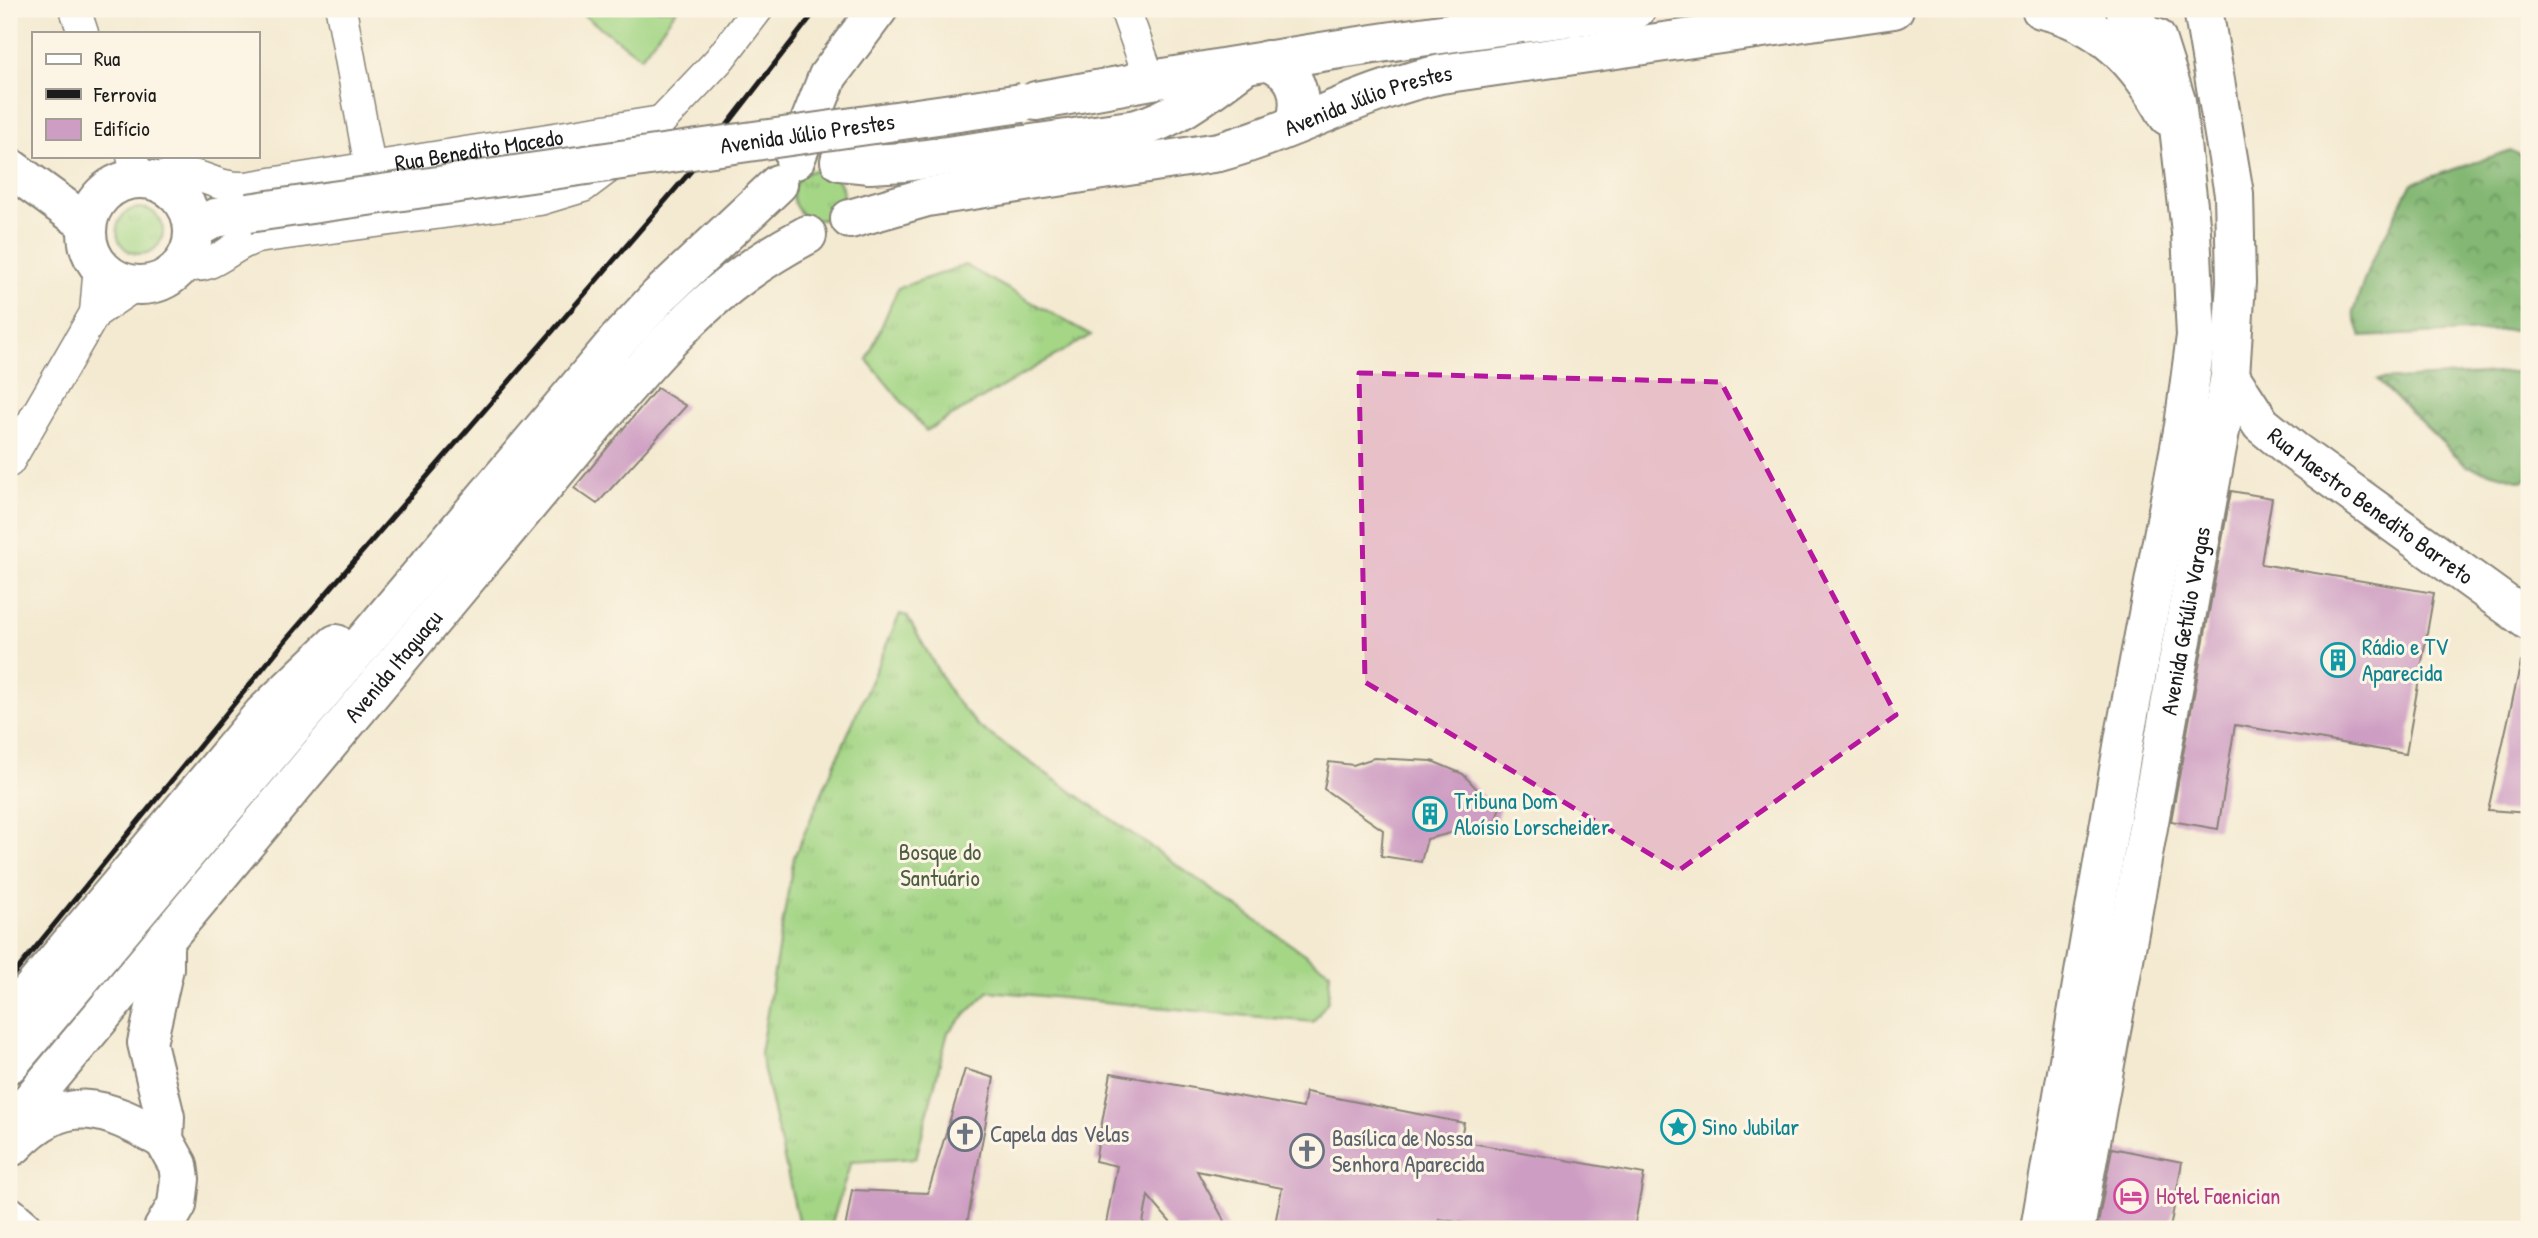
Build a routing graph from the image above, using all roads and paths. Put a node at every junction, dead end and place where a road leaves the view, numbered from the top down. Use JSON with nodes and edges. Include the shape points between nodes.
{"nodes":[{"id":1,"x":75,"y":9,"type":"edge"},
{"id":2,"x":341,"y":9,"type":"edge"},
{"id":3,"x":758,"y":9,"type":"edge"},
{"id":4,"x":878,"y":9,"type":"edge"},
{"id":5,"x":1125,"y":9,"type":"edge"},
{"id":6,"x":1634,"y":9,"type":"edge"},
{"id":7,"x":1894,"y":9,"type":"edge"},
{"id":8,"x":2041,"y":9,"type":"edge"},
{"id":9,"x":2083,"y":9,"type":"edge"},
{"id":10,"x":2202,"y":9,"type":"edge"},
{"id":11,"x":1547,"y":14,"type":"edge"},
{"id":12,"x":1656,"y":26,"type":"edge"},
{"id":13,"x":2142,"y":27,"type":"edge"},
{"id":14,"x":83,"y":32,"type":"edge"},
{"id":15,"x":1256,"y":62,"type":"junction"},
{"id":16,"x":1150,"y":80,"type":"junction"},
{"id":17,"x":1029,"y":102,"type":"junction"},
{"id":18,"x":661,"y":121,"type":"junction"},
{"id":19,"x":1162,"y":122,"type":"junction"},
{"id":20,"x":1295,"y":125,"type":"junction"},
{"id":21,"x":2179,"y":137,"type":"junction"},
{"id":22,"x":1246,"y":145,"type":"junction"},
{"id":23,"x":811,"y":165,"type":"junction"},
{"id":24,"x":370,"y":167,"type":"junction"},
{"id":25,"x":20,"y":175,"type":"edge"},
{"id":26,"x":123,"y":187,"type":"edge"},
{"id":27,"x":850,"y":219,"type":"junction"},
{"id":28,"x":205,"y":227,"type":"junction"},
{"id":29,"x":807,"y":235,"type":"junction"},
{"id":30,"x":99,"y":265,"type":"junction"},
{"id":31,"x":136,"y":285,"type":"junction"},
{"id":32,"x":95,"y":313,"type":"junction"},
{"id":33,"x":2230,"y":376,"type":"junction"},
{"id":34,"x":9,"y":462,"type":"edge"},
{"id":35,"x":414,"y":583,"type":"junction"},
{"id":36,"x":2529,"y":621,"type":"edge"},
{"id":37,"x":2158,"y":661,"type":"junction"},
{"id":38,"x":164,"y":942,"type":"junction"},
{"id":39,"x":9,"y":1017,"type":"edge"},
{"id":40,"x":9,"y":1065,"type":"edge"},
{"id":41,"x":9,"y":1127,"type":"edge"},
{"id":42,"x":164,"y":1140,"type":"junction"},
{"id":43,"x":9,"y":1150,"type":"edge"},
{"id":44,"x":9,"y":1216,"type":"edge"},
{"id":45,"x":24,"y":1229,"type":"edge"},
{"id":46,"x":163,"y":1229,"type":"edge"},
{"id":47,"x":2040,"y":1229,"type":"edge"},
{"id":48,"x":2074,"y":1229,"type":"edge"}],
"edges":[{"from":1,"to":14,"type":"street"},
{"from":2,"to":24,"type":"street"},
{"from":3,"to":18,"type":"street","via":[[719,60]]},
{"from":4,"to":23,"type":"main road","via":[[828,76],[811,120],[818,141]]},
{"from":5,"to":16,"type":"street"},
{"from":6,"to":11,"type":"main road","name":"Avenida Júlio Prestes"},
{"from":7,"to":12,"type":"main road","name":"Avenida Júlio Prestes"},
{"from":8,"to":21,"type":"main road","via":[[2096,29],[2134,65]]},
{"from":9,"to":13,"type":"main road"},
{"from":10,"to":13,"type":"main road","via":[[2180,34]]},
{"from":10,"to":33,"type":"main road","name":"Avenida Getúlio Vargas","via":[[2234,194],[2236,282]]},
{"from":11,"to":15,"type":"main road","name":"Avenida Júlio Prestes"},
{"from":12,"to":20,"type":"main road","name":"Avenida Júlio Prestes","via":[[1412,80]]},
{"from":13,"to":21,"type":"main road","name":"Avenida Getúlio Vargas","via":[[2176,101]]},
{"from":15,"to":16,"type":"main road","name":"Avenida Júlio Prestes"},
{"from":15,"to":19,"type":"main road","name":"Avenida Júlio Prestes"},
{"from":15,"to":20,"type":"main road","via":[[1281,66],[1295,80],[1300,100]]},
{"from":16,"to":17,"type":"main road","name":"Avenida Júlio Prestes"},
{"from":17,"to":19,"type":"main road","via":[[1115,110]]},
{"from":17,"to":28,"type":"main road","name":"Avenida Júlio Prestes","bridge":true},
{"from":18,"to":24,"type":"street","name":"Rua Benedito Macedo"},
{"from":18,"to":28,"type":"street","via":[[593,181],[565,194],[257,238],[206,266]]},
{"from":19,"to":22,"type":"main road"},
{"from":19,"to":23,"type":"main road","name":"Avenida Júlio Prestes","via":[[905,162]]},
{"from":20,"to":22,"type":"main road","name":"Avenida Júlio Prestes"},
{"from":21,"to":37,"type":"main road","name":"Avenida Getúlio Vargas","via":[[2191,232],[2196,336]]},
{"from":22,"to":27,"type":"main road","name":"Avenida Júlio Prestes","via":[[927,197]]},
{"from":23,"to":27,"type":"main road","via":[[850,170],[858,194]]},
{"from":23,"to":29,"type":"main road","via":[[776,197],[785,221]]},
{"from":23,"to":35,"type":"main road","name":"Avenida Itaguaçu","via":[[659,296]]},
{"from":24,"to":26,"type":"street","name":"Rua Benedito Macedo","via":[[246,187],[227,187],[180,172]]},
{"from":25,"to":26,"type":"main road"},
{"from":26,"to":28,"type":"main road","via":[[172,190]]},
{"from":26,"to":30,"type":"main road","via":[[90,250]]},
{"from":27,"to":29,"type":"main road","via":[[831,234]]},
{"from":28,"to":31,"type":"main road","via":[[161,280]]},
{"from":29,"to":38,"type":"main road","name":"Avenida Itaguaçu","via":[[753,267],[689,317]]},
{"from":30,"to":31,"type":"main road","via":[[114,278]]},
{"from":30,"to":32,"type":"street"},
{"from":31,"to":32,"type":"street"},
{"from":32,"to":34,"type":"street"},
{"from":33,"to":36,"type":"main road","name":"Rua Maestro Benedito Barreto","via":[[2261,424]]},
{"from":33,"to":37,"type":"main road","name":"Avenida Getúlio Vargas"},
{"from":35,"to":39,"type":"main road","via":[[377,602],[264,714]]},
{"from":35,"to":40,"type":"main road","name":"Avenida Itaguaçu"},
{"from":37,"to":47,"type":"main road","name":"Avenida Getúlio Vargas"},
{"from":37,"to":48,"type":"main road","name":"Avenida Getúlio Vargas"},
{"from":38,"to":41,"type":"main road","name":"Avenida Itaguaçu"},
{"from":38,"to":42,"type":"main road","via":[[164,968],[147,1043],[165,1117]]},
{"from":42,"to":43,"type":"main road","via":[[110,1113],[72,1111],[33,1125]]},
{"from":42,"to":46,"type":"main road","via":[[180,1178],[177,1205]]},
{"from":44,"to":45,"type":"main road"}]}
